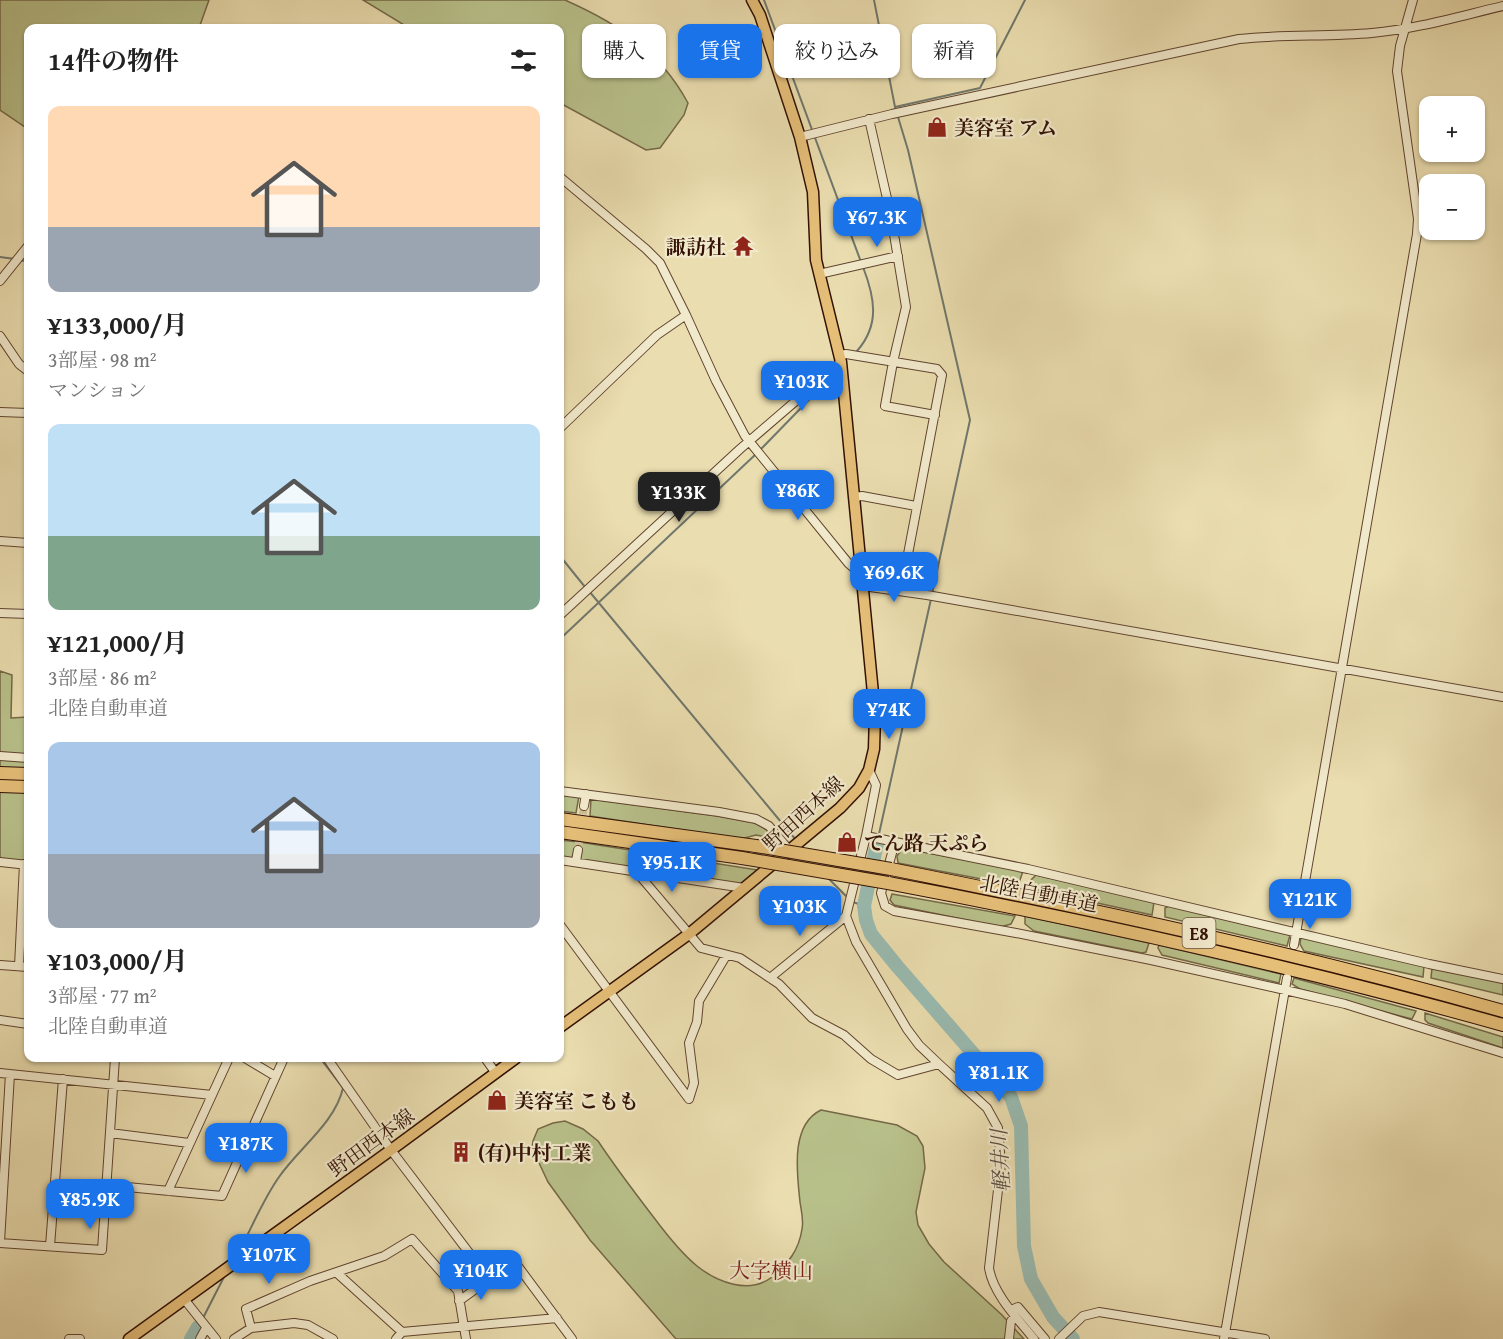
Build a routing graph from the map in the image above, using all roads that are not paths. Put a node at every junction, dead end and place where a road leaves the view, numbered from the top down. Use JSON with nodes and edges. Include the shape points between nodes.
{"nodes":[{"id":1,"x":752,"y":0,"type":"edge"},
{"id":2,"x":1413,"y":0,"type":"edge"},
{"id":3,"x":1503,"y":6,"type":"edge"},
{"id":4,"x":1405,"y":29,"type":"junction"},
{"id":5,"x":869,"y":119,"type":"junction"},
{"id":6,"x":800,"y":137,"type":"junction"},
{"id":7,"x":564,"y":180,"type":"edge"},
{"id":8,"x":24,"y":250,"type":"edge"},
{"id":9,"x":898,"y":256,"type":"junction"},
{"id":10,"x":819,"y":274,"type":"junction"},
{"id":11,"x":0,"y":281,"type":"edge"},
{"id":12,"x":686,"y":315,"type":"junction"},
{"id":13,"x":0,"y":336,"type":"edge"},
{"id":14,"x":841,"y":358,"type":"junction"},
{"id":15,"x":893,"y":362,"type":"junction"},
{"id":16,"x":24,"y":368,"type":"edge"},
{"id":17,"x":0,"y":412,"type":"edge"},
{"id":18,"x":24,"y":413,"type":"edge"},
{"id":19,"x":935,"y":416,"type":"junction"},
{"id":20,"x":564,"y":424,"type":"edge"},
{"id":21,"x":750,"y":441,"type":"junction"},
{"id":22,"x":854,"y":497,"type":"junction"},
{"id":23,"x":916,"y":506,"type":"junction"},
{"id":24,"x":0,"y":541,"type":"edge"},
{"id":25,"x":24,"y":543,"type":"edge"},
{"id":26,"x":861,"y":569,"type":"junction"},
{"id":27,"x":863,"y":586,"type":"junction"},
{"id":28,"x":901,"y":591,"type":"junction"},
{"id":29,"x":564,"y":611,"type":"edge"},
{"id":30,"x":0,"y":613,"type":"edge"},
{"id":31,"x":24,"y":614,"type":"edge"},
{"id":32,"x":1342,"y":669,"type":"junction"},
{"id":33,"x":1503,"y":697,"type":"edge"},
{"id":34,"x":0,"y":756,"type":"edge"},
{"id":35,"x":24,"y":758,"type":"edge"},
{"id":36,"x":869,"y":770,"type":"junction"},
{"id":37,"x":0,"y":773,"type":"edge"},
{"id":38,"x":24,"y":774,"type":"edge"},
{"id":39,"x":0,"y":786,"type":"edge"},
{"id":40,"x":24,"y":788,"type":"edge"},
{"id":41,"x":564,"y":791,"type":"edge"},
{"id":42,"x":586,"y":794,"type":"junction"},
{"id":43,"x":584,"y":806,"type":"tunnel mouth"},
{"id":44,"x":564,"y":820,"type":"edge"},
{"id":45,"x":564,"y":833,"type":"edge"},
{"id":46,"x":869,"y":836,"type":"junction"},
{"id":47,"x":896,"y":842,"type":"junction"},
{"id":48,"x":578,"y":850,"type":"tunnel mouth"},
{"id":49,"x":790,"y":851,"type":"junction"},
{"id":50,"x":564,"y":860,"type":"edge"},
{"id":51,"x":576,"y":861,"type":"junction"},
{"id":52,"x":0,"y":862,"type":"edge"},
{"id":53,"x":24,"y":864,"type":"edge"},
{"id":54,"x":635,"y":870,"type":"junction"},
{"id":55,"x":744,"y":888,"type":"junction"},
{"id":56,"x":846,"y":916,"type":"junction"},
{"id":57,"x":564,"y":931,"type":"edge"},
{"id":58,"x":1296,"y":933,"type":"junction"},
{"id":59,"x":689,"y":934,"type":"junction"},
{"id":60,"x":1294,"y":945,"type":"dead end"},
{"id":61,"x":726,"y":956,"type":"junction"},
{"id":62,"x":0,"y":964,"type":"edge"},
{"id":63,"x":24,"y":967,"type":"edge"},
{"id":64,"x":770,"y":978,"type":"junction"},
{"id":65,"x":1287,"y":978,"type":"dead end"},
{"id":66,"x":1503,"y":980,"type":"edge"},
{"id":67,"x":1285,"y":990,"type":"junction"},
{"id":68,"x":609,"y":993,"type":"junction"},
{"id":69,"x":1503,"y":1011,"type":"edge"},
{"id":70,"x":0,"y":1020,"type":"edge"},
{"id":71,"x":24,"y":1023,"type":"edge"},
{"id":72,"x":564,"y":1024,"type":"edge"},
{"id":73,"x":1503,"y":1025,"type":"edge"},
{"id":74,"x":1503,"y":1053,"type":"edge"},
{"id":75,"x":115,"y":1062,"type":"edge"},
{"id":76,"x":227,"y":1062,"type":"edge"},
{"id":77,"x":252,"y":1062,"type":"edge"},
{"id":78,"x":282,"y":1062,"type":"edge"},
{"id":79,"x":330,"y":1062,"type":"edge"},
{"id":80,"x":488,"y":1062,"type":"edge"},
{"id":81,"x":510,"y":1062,"type":"edge"},
{"id":82,"x":939,"y":1065,"type":"junction"},
{"id":83,"x":495,"y":1072,"type":"junction"},
{"id":84,"x":0,"y":1073,"type":"edge"},
{"id":85,"x":10,"y":1074,"type":"junction"},
{"id":86,"x":275,"y":1076,"type":"junction"},
{"id":87,"x":63,"y":1079,"type":"junction"},
{"id":88,"x":112,"y":1085,"type":"junction"},
{"id":89,"x":212,"y":1095,"type":"junction"},
{"id":90,"x":110,"y":1133,"type":"junction"},
{"id":91,"x":189,"y":1143,"type":"junction"},
{"id":92,"x":391,"y":1150,"type":"junction"},
{"id":93,"x":106,"y":1185,"type":"junction"},
{"id":94,"x":168,"y":1191,"type":"junction"},
{"id":95,"x":0,"y":1243,"type":"edge"},
{"id":96,"x":50,"y":1246,"type":"junction"},
{"id":97,"x":337,"y":1273,"type":"junction"},
{"id":98,"x":489,"y":1279,"type":"junction"},
{"id":99,"x":184,"y":1299,"type":"junction"},
{"id":100,"x":459,"y":1301,"type":"junction"},
{"id":101,"x":1013,"y":1313,"type":"junction"},
{"id":102,"x":557,"y":1318,"type":"junction"},
{"id":103,"x":464,"y":1326,"type":"junction"},
{"id":104,"x":205,"y":1327,"type":"junction"},
{"id":105,"x":251,"y":1328,"type":"junction"},
{"id":106,"x":399,"y":1335,"type":"edge"},
{"id":107,"x":1224,"y":1335,"type":"edge"},
{"id":108,"x":69,"y":1339,"type":"edge"},
{"id":109,"x":80,"y":1339,"type":"edge"},
{"id":110,"x":129,"y":1339,"type":"edge"},
{"id":111,"x":200,"y":1339,"type":"edge"},
{"id":112,"x":216,"y":1339,"type":"edge"},
{"id":113,"x":234,"y":1339,"type":"edge"},
{"id":114,"x":333,"y":1339,"type":"edge"},
{"id":115,"x":466,"y":1339,"type":"edge"},
{"id":116,"x":572,"y":1339,"type":"edge"},
{"id":117,"x":1009,"y":1339,"type":"edge"},
{"id":118,"x":1034,"y":1339,"type":"edge"},
{"id":119,"x":1045,"y":1339,"type":"edge"},
{"id":120,"x":1059,"y":1339,"type":"edge"},
{"id":121,"x":1265,"y":1339,"type":"edge"}],
"edges":[{"from":1,"to":6,"type":"main road","name":"野田西本線"},
{"from":2,"to":4,"type":"street"},
{"from":3,"to":4,"type":"street"},
{"from":4,"to":5,"type":"street","via":[[1239,39]]},
{"from":4,"to":32,"type":"street","via":[[1397,71],[1418,234]]},
{"from":5,"to":6,"type":"street"},
{"from":5,"to":9,"type":"street"},
{"from":6,"to":10,"type":"main road","name":"野田西本線","via":[[813,192]]},
{"from":7,"to":12,"type":"street","via":[[660,263]]},
{"from":8,"to":11,"type":"street"},
{"from":9,"to":10,"type":"street"},
{"from":9,"to":15,"type":"street","via":[[906,307]]},
{"from":10,"to":14,"type":"main road","name":"野田西本線"},
{"from":12,"to":20,"type":"street","via":[[657,335]]},
{"from":12,"to":21,"type":"street","via":[[716,381]]},
{"from":13,"to":16,"type":"street"},
{"from":14,"to":15,"type":"street","via":[[846,354]]},
{"from":14,"to":21,"type":"street"},
{"from":14,"to":22,"type":"main road","name":"野田西本線"},
{"from":15,"to":19,"type":"street","via":[[942,373]]},
{"from":15,"to":19,"type":"street","via":[[885,406]]},
{"from":17,"to":18,"type":"street"},
{"from":19,"to":23,"type":"street"},
{"from":21,"to":26,"type":"street","via":[[849,564]]},
{"from":21,"to":29,"type":"street"},
{"from":22,"to":23,"type":"street"},
{"from":22,"to":26,"type":"main road","name":"野田西本線"},
{"from":23,"to":28,"type":"street"},
{"from":24,"to":25,"type":"street"},
{"from":26,"to":27,"type":"main road","name":"野田西本線"},
{"from":27,"to":28,"type":"street"},
{"from":27,"to":36,"type":"main road","name":"野田西本線","via":[[876,729]]},
{"from":28,"to":32,"type":"street"},
{"from":30,"to":31,"type":"street"},
{"from":32,"to":33,"type":"street"},
{"from":32,"to":58,"type":"street"},
{"from":34,"to":35,"type":"street"},
{"from":36,"to":46,"type":"street","via":[[876,785]]},
{"from":36,"to":49,"type":"main road","name":"野田西本線","via":[[840,808]]},
{"from":37,"to":38,"type":"highway"},
{"from":39,"to":40,"type":"highway"},
{"from":41,"to":42,"type":"street"},
{"from":42,"to":43,"type":"street"},
{"from":42,"to":49,"type":"street","via":[[756,819],[769,826]]},
{"from":44,"to":69,"type":"highway","name":"北陸自動車道","number":"E8","bridge":true,"via":[[891,869],[1133,918],[1345,968]]},
{"from":45,"to":73,"type":"highway","name":"北陸自動車道","number":"E8","bridge":true,"via":[[888,883],[1134,932],[1321,976]]},
{"from":46,"to":47,"type":"street"},
{"from":46,"to":56,"type":"street"},
{"from":47,"to":58,"type":"street"},
{"from":47,"to":67,"type":"street","via":[[881,893],[885,906],[894,911]]},
{"from":48,"to":51,"type":"street"},
{"from":49,"to":55,"type":"main road","name":"野田西本線"},
{"from":50,"to":51,"type":"street"},
{"from":51,"to":54,"type":"street"},
{"from":52,"to":53,"type":"street"},
{"from":54,"to":55,"type":"street"},
{"from":54,"to":59,"type":"street"},
{"from":55,"to":59,"type":"main road","name":"野田西本線"},
{"from":56,"to":64,"type":"street"},
{"from":56,"to":82,"type":"street","via":[[856,942],[907,1029]]},
{"from":57,"to":68,"type":"street"},
{"from":58,"to":60,"type":"street"},
{"from":58,"to":66,"type":"street"},
{"from":59,"to":61,"type":"street","via":[[701,948]]},
{"from":59,"to":68,"type":"main road","name":"野田西本線"},
{"from":61,"to":64,"type":"street","via":[[740,958]]},
{"from":61,"to":68,"type":"street","via":[[699,1001],[689,1043],[694,1083],[689,1099]]},
{"from":62,"to":63,"type":"street"},
{"from":64,"to":82,"type":"street","via":[[812,1018],[844,1035],[871,1059],[898,1075]]},
{"from":65,"to":67,"type":"street"},
{"from":67,"to":74,"type":"street","via":[[1356,1007]]},
{"from":67,"to":107,"type":"street"},
{"from":68,"to":72,"type":"main road","name":"野田西本線"},
{"from":70,"to":71,"type":"street"},
{"from":75,"to":88,"type":"street"},
{"from":76,"to":89,"type":"street"},
{"from":77,"to":86,"type":"street"},
{"from":78,"to":86,"type":"street"},
{"from":79,"to":92,"type":"street"},
{"from":80,"to":83,"type":"street"},
{"from":81,"to":83,"type":"main road","name":"野田西本線"},
{"from":82,"to":101,"type":"street","via":[[987,1108],[998,1128],[1000,1164],[989,1268]]},
{"from":83,"to":92,"type":"main road","name":"野田西本線"},
{"from":84,"to":85,"type":"street"},
{"from":85,"to":87,"type":"street"},
{"from":85,"to":95,"type":"street"},
{"from":86,"to":94,"type":"street","via":[[222,1196]]},
{"from":87,"to":88,"type":"street"},
{"from":87,"to":96,"type":"street"},
{"from":88,"to":89,"type":"street"},
{"from":88,"to":90,"type":"street"},
{"from":89,"to":91,"type":"street"},
{"from":90,"to":91,"type":"street"},
{"from":90,"to":93,"type":"street"},
{"from":91,"to":94,"type":"street"},
{"from":92,"to":98,"type":"street"},
{"from":92,"to":99,"type":"main road","name":"野田西本線"},
{"from":93,"to":94,"type":"street"},
{"from":93,"to":96,"type":"street","via":[[102,1250]]},
{"from":95,"to":96,"type":"street"},
{"from":97,"to":100,"type":"street","via":[[384,1256],[412,1239],[458,1291]]},
{"from":97,"to":105,"type":"street","via":[[246,1309]]},
{"from":97,"to":106,"type":"street"},
{"from":98,"to":100,"type":"street"},
{"from":98,"to":102,"type":"street","via":[[514,1261]]},
{"from":99,"to":104,"type":"street"},
{"from":99,"to":110,"type":"main road","name":"野田西本線"},
{"from":100,"to":103,"type":"street"},
{"from":101,"to":117,"type":"street"},
{"from":101,"to":118,"type":"street"},
{"from":101,"to":119,"type":"street","via":[[1016,1307],[1022,1310]]},
{"from":102,"to":103,"type":"street"},
{"from":102,"to":116,"type":"street"},
{"from":103,"to":106,"type":"street"},
{"from":103,"to":115,"type":"street"},
{"from":104,"to":111,"type":"street"},
{"from":104,"to":112,"type":"street"},
{"from":105,"to":113,"type":"street"},
{"from":105,"to":114,"type":"street","via":[[301,1324]]},
{"from":107,"to":120,"type":"street","via":[[1099,1311],[1083,1316]]},
{"from":107,"to":121,"type":"street"},
{"from":108,"to":109,"type":"street"}]}
